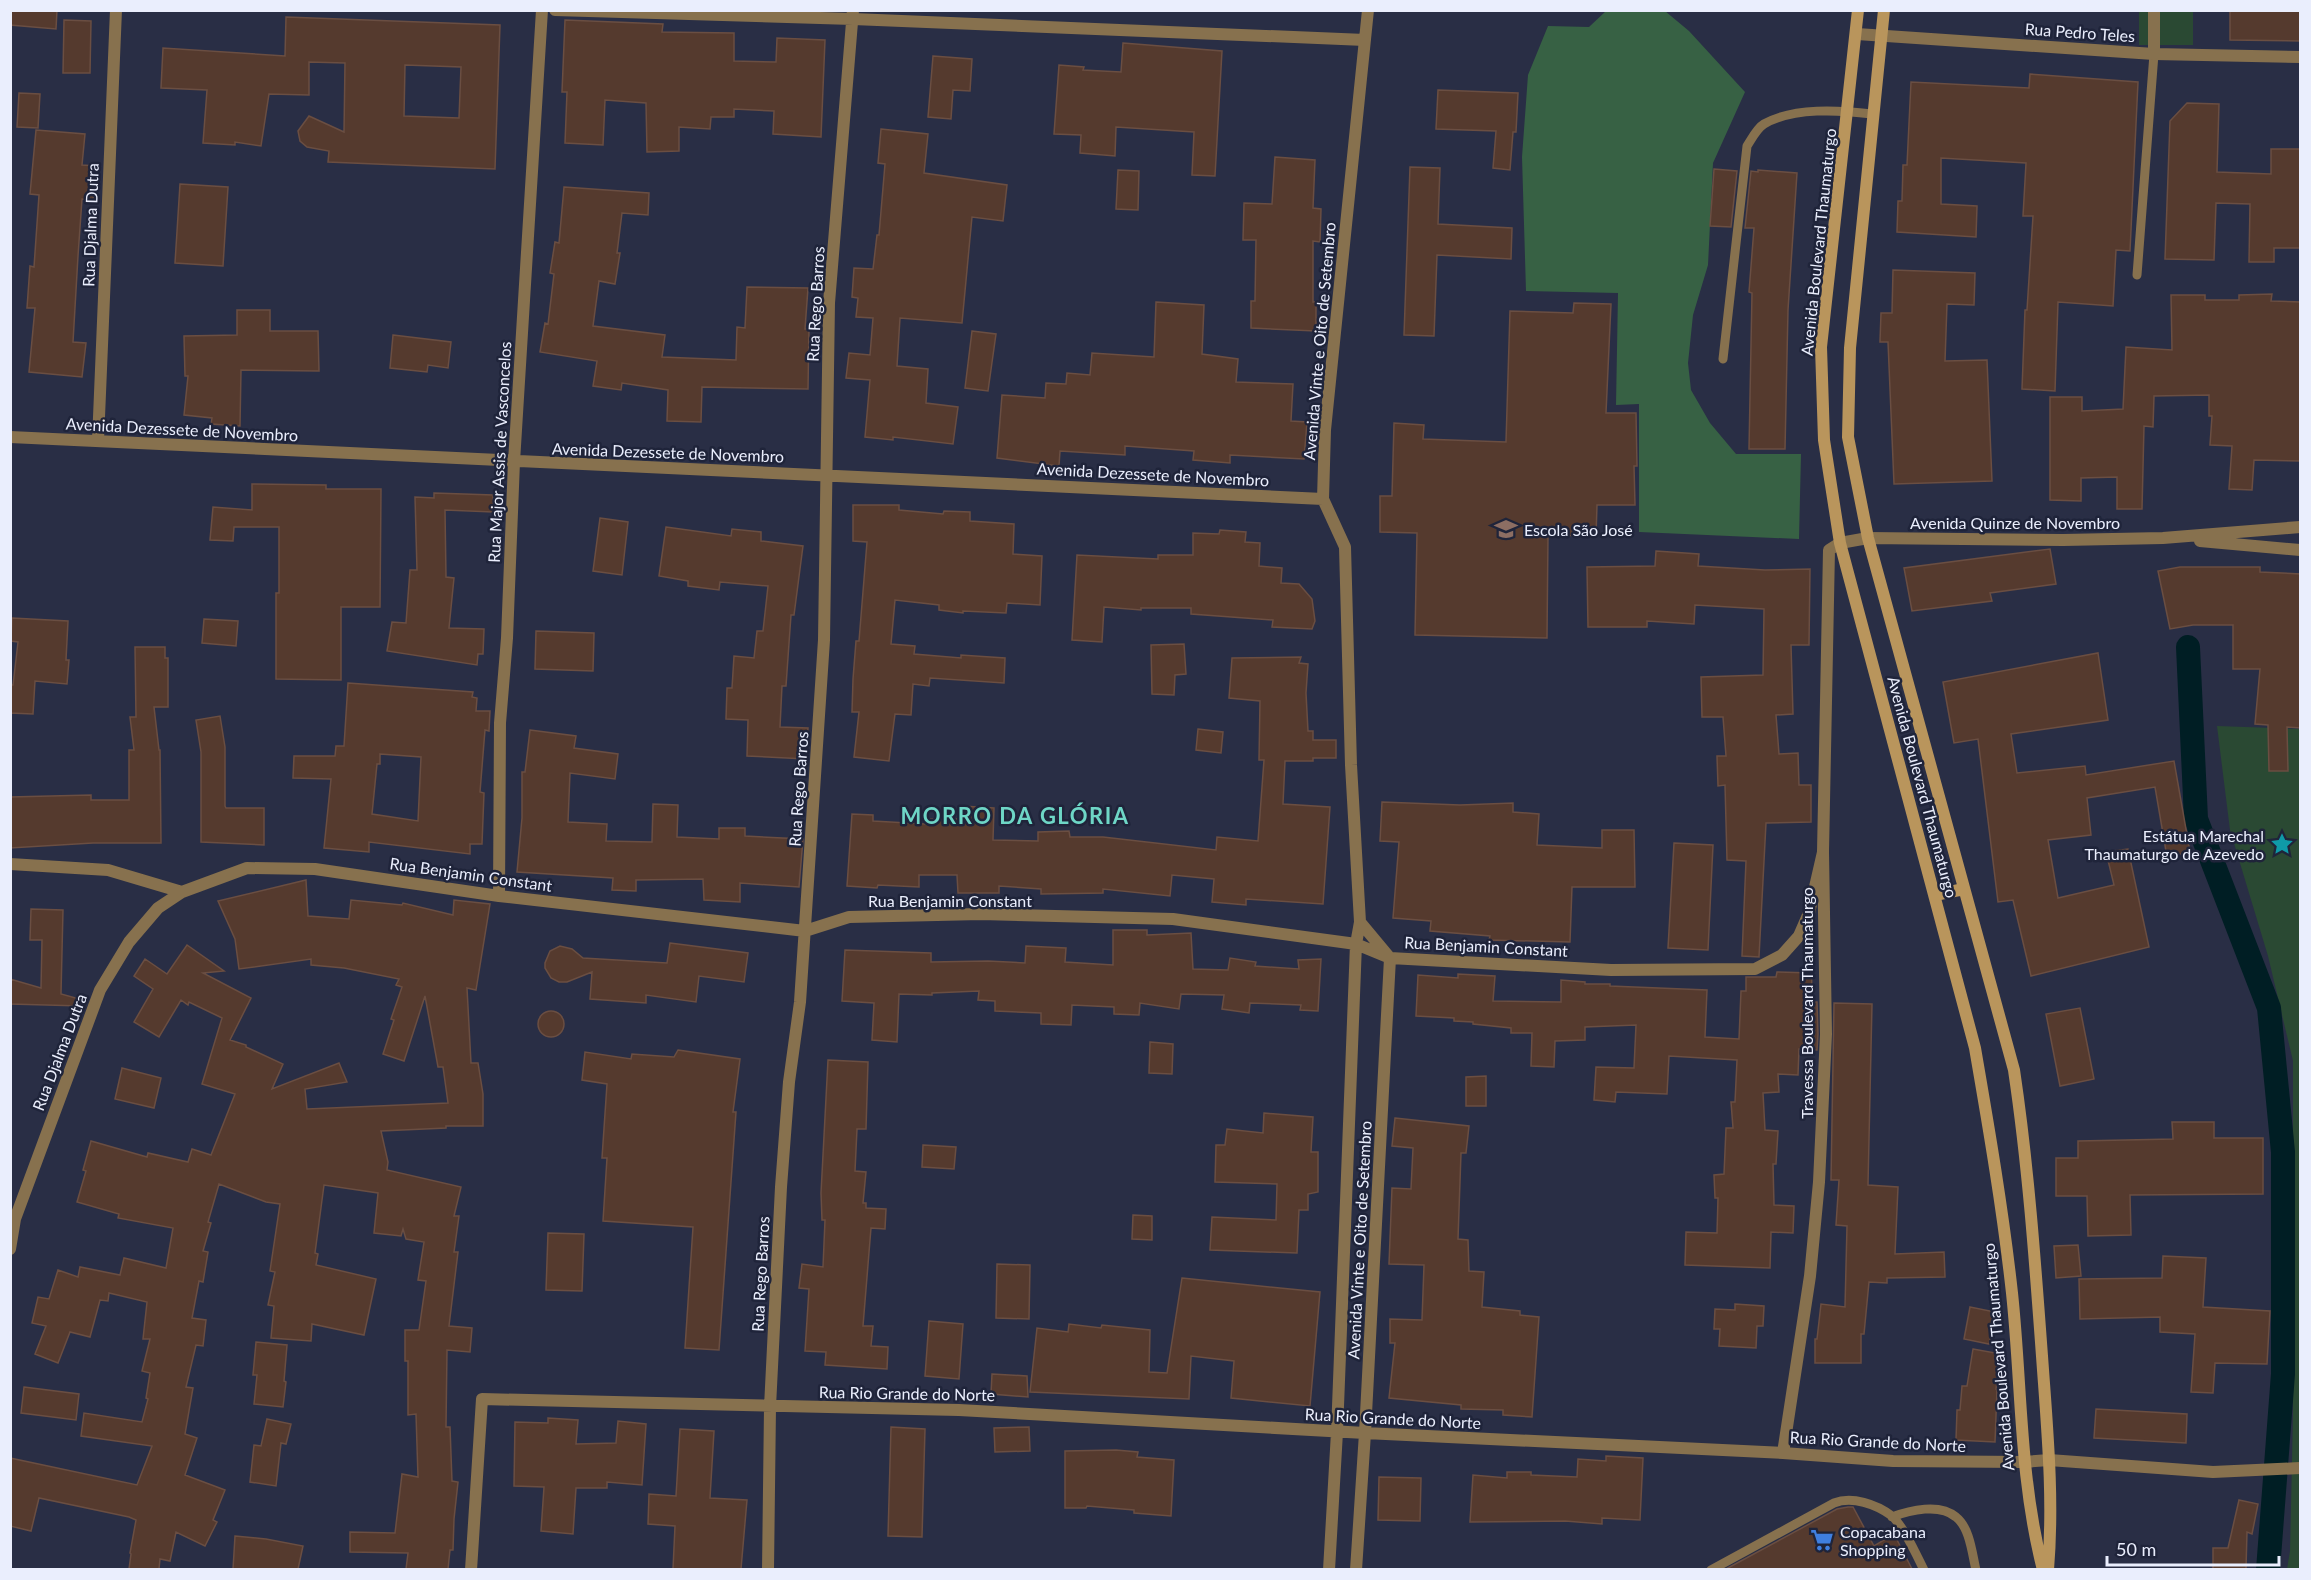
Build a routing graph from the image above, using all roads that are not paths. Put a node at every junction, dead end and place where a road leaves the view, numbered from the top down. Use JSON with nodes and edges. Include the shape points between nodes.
{"nodes":[{"id":1,"x":116,"y":10,"type":"edge"},
{"id":2,"x":542,"y":10,"type":"edge"},
{"id":3,"x":555,"y":10,"type":"edge"},
{"id":4,"x":1368,"y":10,"type":"edge"},
{"id":5,"x":1858,"y":10,"type":"edge"},
{"id":6,"x":1884,"y":10,"type":"edge"},
{"id":7,"x":2154,"y":10,"type":"edge"},
{"id":8,"x":853,"y":15,"type":"edge"},
{"id":9,"x":1857,"y":34,"type":"junction"},
{"id":10,"x":1882,"y":35,"type":"junction"},
{"id":11,"x":1365,"y":40,"type":"junction"},
{"id":12,"x":2154,"y":54,"type":"junction"},
{"id":13,"x":2301,"y":57,"type":"edge"},
{"id":14,"x":1848,"y":111,"type":"junction"},
{"id":15,"x":1872,"y":114,"type":"junction"},
{"id":16,"x":2138,"y":275,"type":"dead end"},
{"id":17,"x":1723,"y":359,"type":"dead end"},
{"id":18,"x":10,"y":436,"type":"edge"},
{"id":19,"x":98,"y":441,"type":"junction"},
{"id":20,"x":514,"y":462,"type":"junction"},
{"id":21,"x":828,"y":475,"type":"junction"},
{"id":22,"x":1323,"y":499,"type":"junction"},
{"id":23,"x":2301,"y":527,"type":"edge"},
{"id":24,"x":1868,"y":538,"type":"junction"},
{"id":25,"x":2163,"y":538,"type":"junction"},
{"id":26,"x":1840,"y":543,"type":"junction"},
{"id":27,"x":2301,"y":550,"type":"edge"},
{"id":28,"x":1823,"y":852,"type":"junction"},
{"id":29,"x":10,"y":864,"type":"edge"},
{"id":30,"x":1964,"y":889,"type":"junction"},
{"id":31,"x":182,"y":892,"type":"junction"},
{"id":32,"x":1935,"y":895,"type":"junction"},
{"id":33,"x":499,"y":896,"type":"junction"},
{"id":34,"x":1360,"y":922,"type":"junction"},
{"id":35,"x":805,"y":931,"type":"junction"},
{"id":36,"x":1356,"y":944,"type":"junction"},
{"id":37,"x":1390,"y":958,"type":"junction"},
{"id":38,"x":10,"y":1249,"type":"edge"},
{"id":39,"x":770,"y":1407,"type":"junction"},
{"id":40,"x":1336,"y":1432,"type":"junction"},
{"id":41,"x":1365,"y":1434,"type":"junction"},
{"id":42,"x":1783,"y":1453,"type":"junction"},
{"id":43,"x":2049,"y":1460,"type":"junction"},
{"id":44,"x":2023,"y":1462,"type":"junction"},
{"id":45,"x":2295,"y":1468,"type":"edge"},
{"id":46,"x":1892,"y":1517,"type":"junction"},
{"id":47,"x":471,"y":1569,"type":"edge"},
{"id":48,"x":768,"y":1569,"type":"edge"},
{"id":49,"x":1329,"y":1569,"type":"edge"},
{"id":50,"x":1356,"y":1569,"type":"edge"},
{"id":51,"x":1711,"y":1569,"type":"edge"},
{"id":52,"x":1924,"y":1569,"type":"edge"},
{"id":53,"x":1976,"y":1569,"type":"edge"},
{"id":54,"x":2043,"y":1569,"type":"edge"},
{"id":55,"x":2048,"y":1569,"type":"edge"}],
"edges":[{"from":1,"to":19,"type":"street","name":"Rua Djalma Dutra"},
{"from":2,"to":20,"type":"street","name":"Rua Major Assis de Vasconcelos"},
{"from":3,"to":8,"type":"street"},
{"from":4,"to":11,"type":"street","name":"Avenida Vinte e Oito de Setembro"},
{"from":5,"to":9,"type":"main road","name":"Avenida Boulevard Thaumaturgo"},
{"from":6,"to":10,"type":"main road","name":"Avenida Boulevard Thaumaturgo"},
{"from":7,"to":12,"type":"street"},
{"from":8,"to":11,"type":"street"},
{"from":8,"to":21,"type":"street","name":"Rua Rego Barros","via":[[829,303]]},
{"from":9,"to":10,"type":"street","name":"Rua Pedro Teles"},
{"from":9,"to":14,"type":"main road","name":"Avenida Boulevard Thaumaturgo"},
{"from":10,"to":12,"type":"street","name":"Rua Pedro Teles"},
{"from":10,"to":15,"type":"main road","name":"Avenida Boulevard Thaumaturgo"},
{"from":11,"to":22,"type":"street","name":"Avenida Vinte e Oito de Setembro","via":[[1325,430]]},
{"from":12,"to":13,"type":"street","name":"Rua Pedro Teles"},
{"from":12,"to":16,"type":"lane"},
{"from":14,"to":15,"type":"lane"},
{"from":14,"to":17,"type":"lane","via":[[1794,114],[1762,124],[1747,146]]},
{"from":14,"to":26,"type":"main road","name":"Avenida Boulevard Thaumaturgo","via":[[1821,347],[1824,440]]},
{"from":15,"to":24,"type":"main road","name":"Avenida Boulevard Thaumaturgo","via":[[1850,348],[1848,437]]},
{"from":18,"to":19,"type":"street","name":"Avenida Dezessete de Novembro"},
{"from":19,"to":20,"type":"street","name":"Avenida Dezessete de Novembro"},
{"from":20,"to":21,"type":"street","name":"Avenida Dezessete de Novembro"},
{"from":20,"to":33,"type":"street","name":"Rua Major Assis de Vasconcelos","via":[[500,723]]},
{"from":21,"to":22,"type":"street","name":"Avenida Dezessete de Novembro"},
{"from":21,"to":35,"type":"street","name":"Rua Rego Barros","via":[[824,640]]},
{"from":22,"to":34,"type":"street","name":"Avenida Vinte e Oito de Setembro","via":[[1345,547]]},
{"from":23,"to":25,"type":"street","name":"Avenida Quinze de Novembro"},
{"from":24,"to":25,"type":"street","name":"Avenida Quinze de Novembro"},
{"from":24,"to":26,"type":"street"},
{"from":24,"to":30,"type":"main road","name":"Avenida Boulevard Thaumaturgo"},
{"from":25,"to":27,"type":"street","name":"Avenida Quinze de Novembro"},
{"from":26,"to":28,"type":"street","name":"Travessa Boulevard Thaumaturgo","via":[[1829,550]]},
{"from":26,"to":32,"type":"main road","name":"Avenida Boulevard Thaumaturgo"},
{"from":28,"to":37,"type":"street","name":"Rua Benjamin Constant","via":[[1809,913],[1799,936],[1782,955],[1755,969],[1611,970]]},
{"from":28,"to":42,"type":"street","name":"Travessa Boulevard Thaumaturgo","via":[[1826,1034],[1819,1182],[1810,1276]]},
{"from":29,"to":31,"type":"street","via":[[108,870]]},
{"from":30,"to":32,"type":"main road"},
{"from":30,"to":43,"type":"main road","name":"Avenida Boulevard Thaumaturgo","via":[[2014,1070],[2034,1246]]},
{"from":31,"to":33,"type":"street","name":"Rua Benjamin Constant","via":[[247,868],[292,868]]},
{"from":31,"to":38,"type":"street","name":"Rua Djalma Dutra","via":[[158,908],[129,942],[100,990],[15,1219]]},
{"from":32,"to":44,"type":"main road","name":"Avenida Boulevard Thaumaturgo","via":[[1975,1048],[1989,1129],[2012,1294]]},
{"from":33,"to":35,"type":"street","name":"Rua Benjamin Constant"},
{"from":34,"to":36,"type":"street","name":"Avenida Vinte e Oito de Setembro"},
{"from":34,"to":37,"type":"street"},
{"from":35,"to":36,"type":"street","name":"Rua Benjamin Constant","via":[[849,917],[981,914],[1173,919]]},
{"from":35,"to":39,"type":"street","name":"Rua Rego Barros","via":[[781,1187]]},
{"from":36,"to":37,"type":"street","name":"Rua Benjamin Constant"},
{"from":36,"to":40,"type":"street","name":"Avenida Vinte e Oito de Setembro"},
{"from":37,"to":41,"type":"street","name":"Avenida Vinte e Oito de Setembro"},
{"from":39,"to":40,"type":"street","name":"Rua Rio Grande do Norte","via":[[959,1410]]},
{"from":39,"to":47,"type":"street","name":"Rua Rio Grande do Norte","via":[[482,1399]]},
{"from":39,"to":48,"type":"street","name":"Rua Rego Barros"},
{"from":40,"to":41,"type":"street","name":"Rua Rio Grande do Norte"},
{"from":40,"to":49,"type":"street","name":"Avenida Vinte e Oito de Setembro"},
{"from":41,"to":42,"type":"street","name":"Rua Rio Grande do Norte"},
{"from":41,"to":50,"type":"street","name":"Avenida Vinte e Oito de Setembro"},
{"from":42,"to":44,"type":"street","name":"Rua Rio Grande do Norte","via":[[1893,1461]]},
{"from":43,"to":44,"type":"street","name":"Rua Rio Grande do Norte"},
{"from":43,"to":45,"type":"street","name":"Rua Rio Grande do Norte","via":[[2213,1472]]},
{"from":43,"to":55,"type":"main road","name":"Avenida Boulevard Thaumaturgo"},
{"from":44,"to":54,"type":"main road","name":"Avenida Boulevard Thaumaturgo"},
{"from":46,"to":51,"type":"lane","via":[[1868,1503],[1843,1500]]},
{"from":46,"to":52,"type":"lane"},
{"from":46,"to":53,"type":"lane","via":[[1934,1509],[1956,1516],[1967,1533]]}]}
